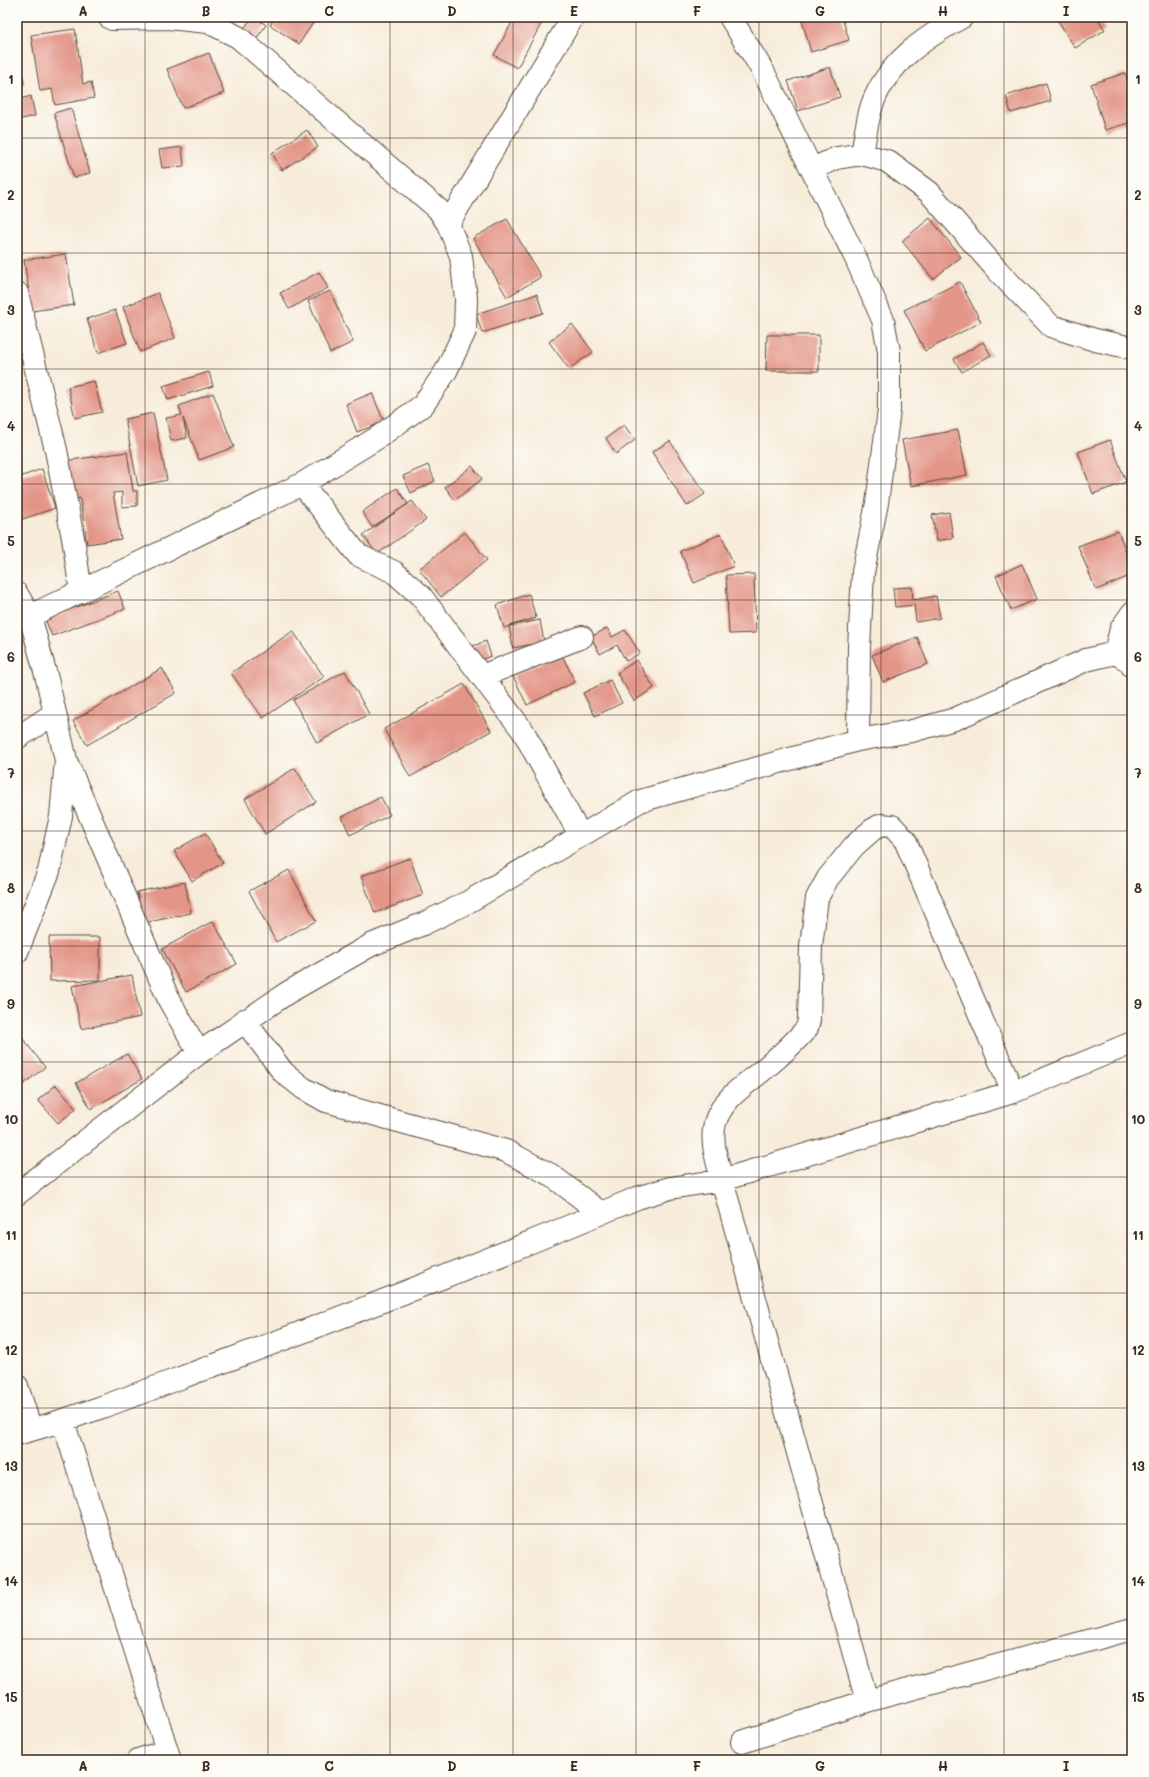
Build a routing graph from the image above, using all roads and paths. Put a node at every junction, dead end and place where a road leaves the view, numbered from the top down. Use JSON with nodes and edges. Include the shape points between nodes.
{"nodes":[{"id":1,"x":109,"y":17,"type":"edge"},
{"id":2,"x":573,"y":17,"type":"edge"},
{"id":3,"x":730,"y":17,"type":"edge"},
{"id":4,"x":962,"y":17,"type":"edge"},
{"id":5,"x":862,"y":154,"type":"junction"},
{"id":6,"x":812,"y":169,"type":"junction"},
{"id":7,"x":448,"y":224,"type":"junction"},
{"id":8,"x":17,"y":293,"type":"edge"},
{"id":9,"x":1132,"y":348,"type":"edge"},
{"id":10,"x":302,"y":484,"type":"junction"},
{"id":11,"x":81,"y":592,"type":"junction"},
{"id":12,"x":17,"y":594,"type":"edge"},
{"id":13,"x":1132,"y":613,"type":"edge"},
{"id":14,"x":30,"y":616,"type":"junction"},
{"id":15,"x":582,"y":637,"type":"dead end"},
{"id":16,"x":1124,"y":660,"type":"edge"},
{"id":17,"x":482,"y":676,"type":"junction"},
{"id":18,"x":55,"y":712,"type":"junction"},
{"id":19,"x":17,"y":738,"type":"edge"},
{"id":20,"x":858,"y":740,"type":"junction"},
{"id":21,"x":66,"y":760,"type":"junction"},
{"id":22,"x":580,"y":835,"type":"junction"},
{"id":23,"x":17,"y":952,"type":"edge"},
{"id":24,"x":244,"y":1020,"type":"junction"},
{"id":25,"x":1132,"y":1042,"type":"edge"},
{"id":26,"x":199,"y":1053,"type":"junction"},
{"id":27,"x":1013,"y":1092,"type":"junction"},
{"id":28,"x":722,"y":1180,"type":"junction"},
{"id":29,"x":17,"y":1194,"type":"edge"},
{"id":30,"x":601,"y":1213,"type":"junction"},
{"id":31,"x":17,"y":1386,"type":"edge"},
{"id":32,"x":63,"y":1421,"type":"junction"},
{"id":33,"x":24,"y":1432,"type":"edge"},
{"id":34,"x":1132,"y":1629,"type":"edge"},
{"id":35,"x":867,"y":1701,"type":"junction"},
{"id":36,"x":742,"y":1742,"type":"dead end"},
{"id":37,"x":169,"y":1756,"type":"edge"},
{"id":38,"x":138,"y":1760,"type":"edge"}],
"edges":[{"from":1,"to":7,"type":"street","via":[[208,22],[238,37],[438,209]]},
{"from":2,"to":7,"type":"street"},
{"from":3,"to":6,"type":"street","via":[[763,71]]},
{"from":4,"to":5,"type":"street","via":[[938,30],[904,57],[890,72],[872,106]]},
{"from":5,"to":6,"type":"street","via":[[837,158]]},
{"from":5,"to":9,"type":"street","via":[[887,161],[929,192],[1051,326]]},
{"from":6,"to":20,"type":"street","via":[[874,296],[883,320],[889,351],[890,410],[863,572]]},
{"from":7,"to":10,"type":"street","via":[[461,256],[466,307],[465,331],[446,372],[423,405]]},
{"from":8,"to":11,"type":"street","via":[[56,450]]},
{"from":10,"to":11,"type":"street"},
{"from":10,"to":17,"type":"street","via":[[358,555],[394,572],[421,596]]},
{"from":11,"to":14,"type":"street"},
{"from":12,"to":14,"type":"street"},
{"from":13,"to":16,"type":"street","via":[[1121,629]]},
{"from":14,"to":18,"type":"street"},
{"from":15,"to":17,"type":"street"},
{"from":16,"to":20,"type":"street","via":[[1086,660],[955,720],[912,731]]},
{"from":17,"to":22,"type":"street","via":[[523,731]]},
{"from":18,"to":19,"type":"street"},
{"from":18,"to":21,"type":"street"},
{"from":20,"to":22,"type":"street","via":[[640,801]]},
{"from":21,"to":23,"type":"street","via":[[62,816],[49,871]]},
{"from":21,"to":26,"type":"street","via":[[169,1000]]},
{"from":22,"to":24,"type":"street","via":[[468,902],[371,945]]},
{"from":24,"to":26,"type":"street"},
{"from":24,"to":30,"type":"street","via":[[283,1072],[303,1088],[326,1101],[506,1151],[551,1175]]},
{"from":25,"to":27,"type":"street"},
{"from":26,"to":29,"type":"street"},
{"from":27,"to":28,"type":"street"},
{"from":27,"to":28,"type":"street","via":[[905,840],[892,826],[881,825],[854,846],[828,878],[817,898],[811,946],[807,1028],[723,1106],[715,1124],[714,1149]]},
{"from":28,"to":30,"type":"street","via":[[670,1188]]},
{"from":28,"to":35,"type":"street"},
{"from":30,"to":32,"type":"street","via":[[441,1278]]},
{"from":31,"to":33,"type":"street"},
{"from":32,"to":33,"type":"street"},
{"from":32,"to":37,"type":"street"},
{"from":34,"to":35,"type":"street"},
{"from":35,"to":36,"type":"street"},
{"from":37,"to":38,"type":"street"}]}
